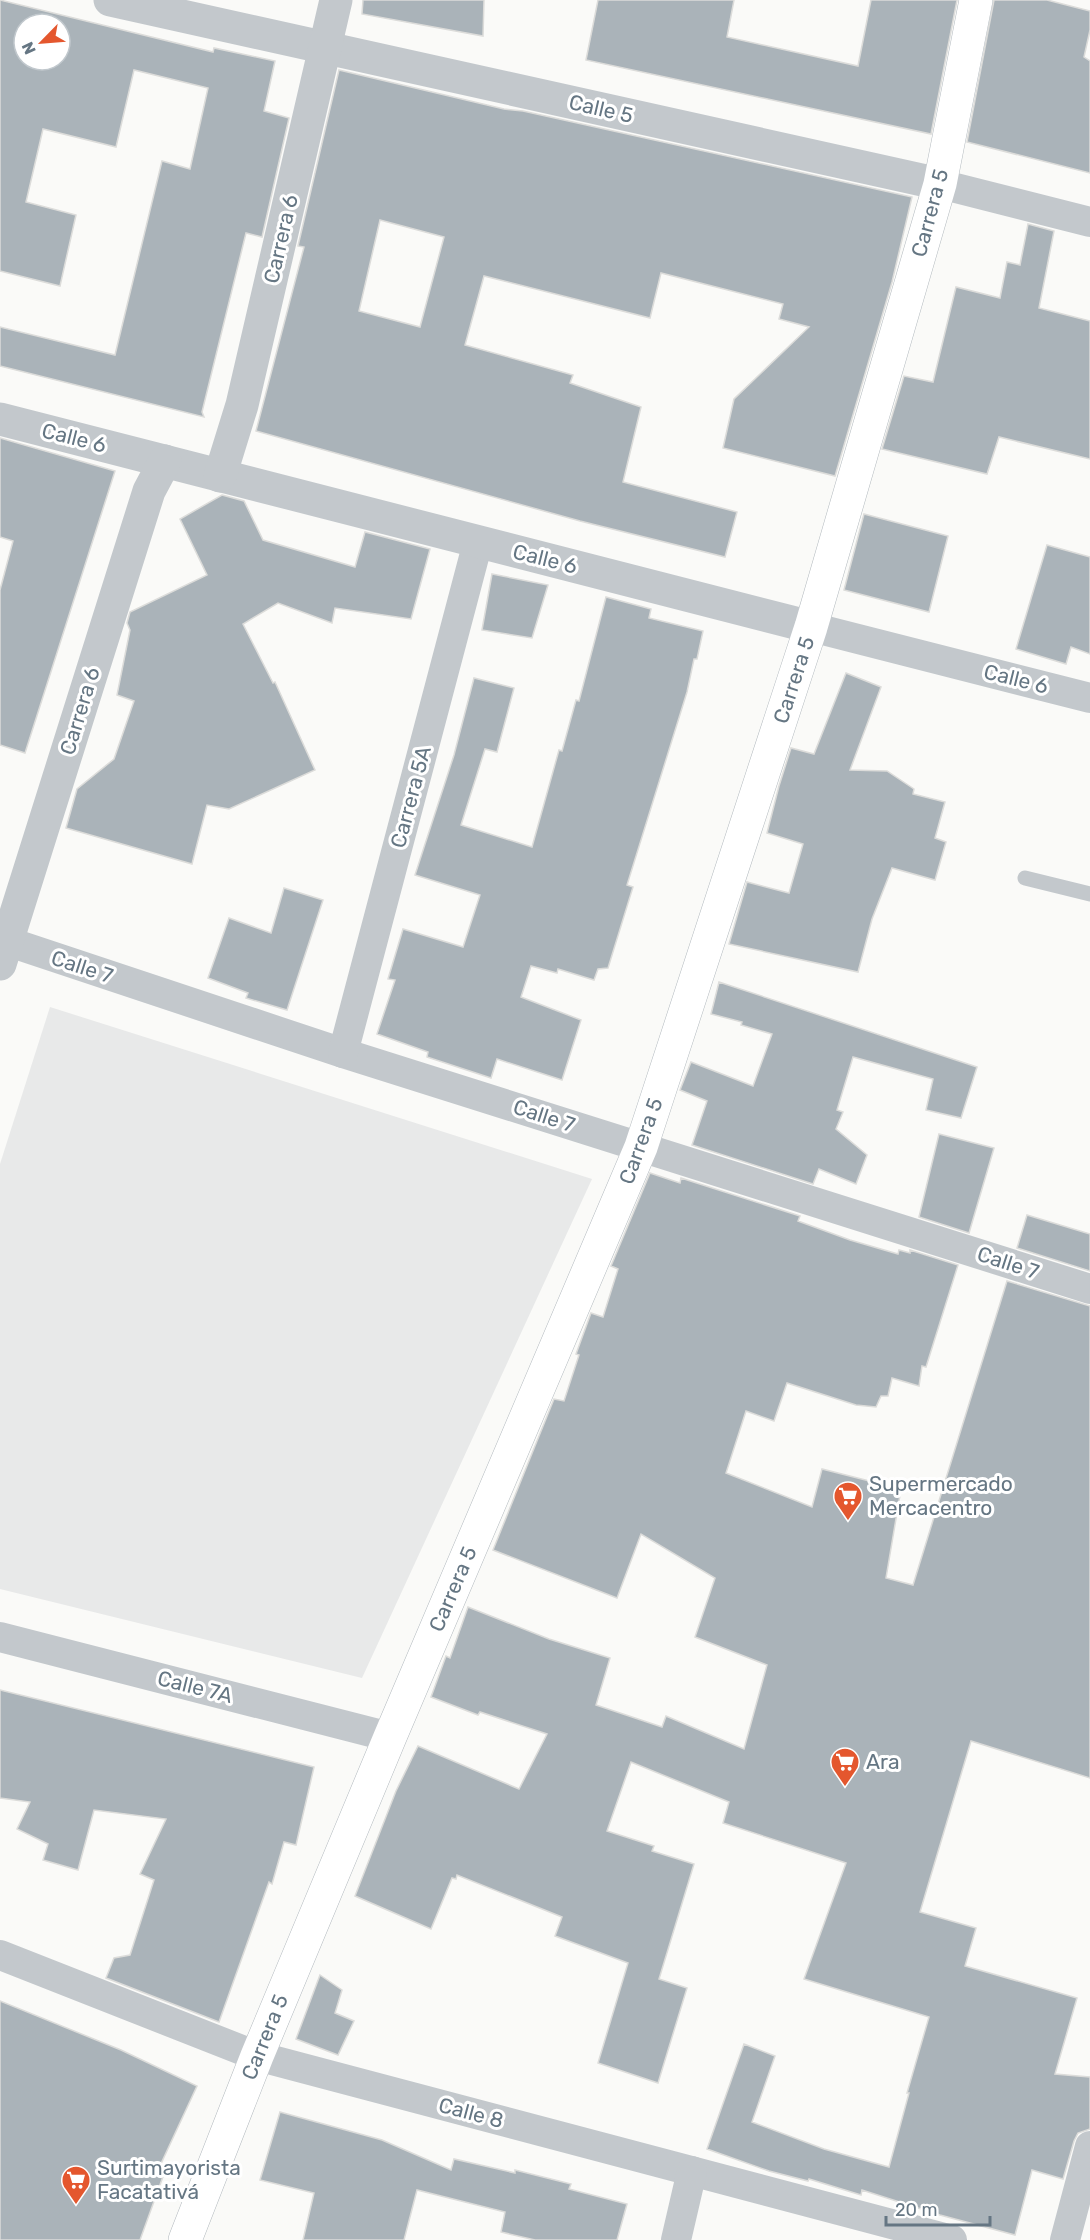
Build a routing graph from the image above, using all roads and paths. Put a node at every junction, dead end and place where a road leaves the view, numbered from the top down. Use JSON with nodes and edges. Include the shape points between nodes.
{"nodes":[{"id":1,"x":110,"y":0,"type":"edge"},
{"id":2,"x":336,"y":0,"type":"edge"},
{"id":3,"x":976,"y":0,"type":"edge"},
{"id":4,"x":325,"y":47,"type":"junction"},
{"id":5,"x":940,"y":184,"type":"junction"},
{"id":6,"x":1090,"y":222,"type":"edge"},
{"id":7,"x":0,"y":419,"type":"edge"},
{"id":8,"x":165,"y":461,"type":"junction"},
{"id":9,"x":220,"y":476,"type":"junction"},
{"id":10,"x":478,"y":542,"type":"junction"},
{"id":11,"x":811,"y":627,"type":"junction"},
{"id":12,"x":1090,"y":698,"type":"edge"},
{"id":13,"x":1025,"y":878,"type":"dead end"},
{"id":14,"x":1090,"y":894,"type":"edge"},
{"id":15,"x":2,"y":948,"type":"edge"},
{"id":16,"x":343,"y":1053,"type":"junction"},
{"id":17,"x":641,"y":1147,"type":"junction"},
{"id":18,"x":1090,"y":1289,"type":"edge"},
{"id":19,"x":0,"y":1637,"type":"edge"},
{"id":20,"x":390,"y":1737,"type":"junction"},
{"id":21,"x":0,"y":1954,"type":"edge"},
{"id":22,"x":257,"y":2056,"type":"junction"},
{"id":23,"x":1090,"y":2146,"type":"edge"},
{"id":24,"x":692,"y":2171,"type":"junction"},
{"id":25,"x":185,"y":2240,"type":"edge"},
{"id":26,"x":676,"y":2240,"type":"edge"},
{"id":27,"x":952,"y":2240,"type":"edge"},
{"id":28,"x":1065,"y":2240,"type":"edge"}],
"edges":[{"from":1,"to":4,"type":"street","name":"Calle 5"},
{"from":2,"to":4,"type":"street","name":"Carrera 6"},
{"from":3,"to":5,"type":"main road","name":"Carrera 5"},
{"from":4,"to":5,"type":"street","name":"Calle 5"},
{"from":4,"to":9,"type":"street","name":"Carrera 6","via":[[242,405]]},
{"from":5,"to":6,"type":"street","name":"Calle 5"},
{"from":5,"to":11,"type":"main road","name":"Carrera 5"},
{"from":7,"to":8,"type":"street","name":"Calle 6"},
{"from":8,"to":9,"type":"street","name":"Calle 6"},
{"from":8,"to":15,"type":"street","name":"Carrera 6","via":[[149,491]]},
{"from":9,"to":10,"type":"street","name":"Calle 6"},
{"from":10,"to":11,"type":"street","name":"Calle 6"},
{"from":10,"to":16,"type":"street","name":"Carrera 5A"},
{"from":11,"to":12,"type":"street","name":"Calle 6"},
{"from":11,"to":17,"type":"main road","name":"Carrera 5"},
{"from":13,"to":14,"type":"lane"},
{"from":15,"to":16,"type":"street","name":"Calle 7"},
{"from":16,"to":17,"type":"street","name":"Calle 7"},
{"from":17,"to":18,"type":"street","name":"Calle 7"},
{"from":17,"to":20,"type":"main road","name":"Carrera 5"},
{"from":19,"to":20,"type":"street","name":"Calle 7A"},
{"from":20,"to":22,"type":"main road","name":"Carrera 5"},
{"from":21,"to":22,"type":"street","name":"Calle 8"},
{"from":22,"to":24,"type":"street","name":"Calle 8"},
{"from":22,"to":25,"type":"main road","name":"Carrera 5"},
{"from":23,"to":28,"type":"street"},
{"from":24,"to":26,"type":"street"},
{"from":24,"to":27,"type":"street","name":"Calle 8"}]}
